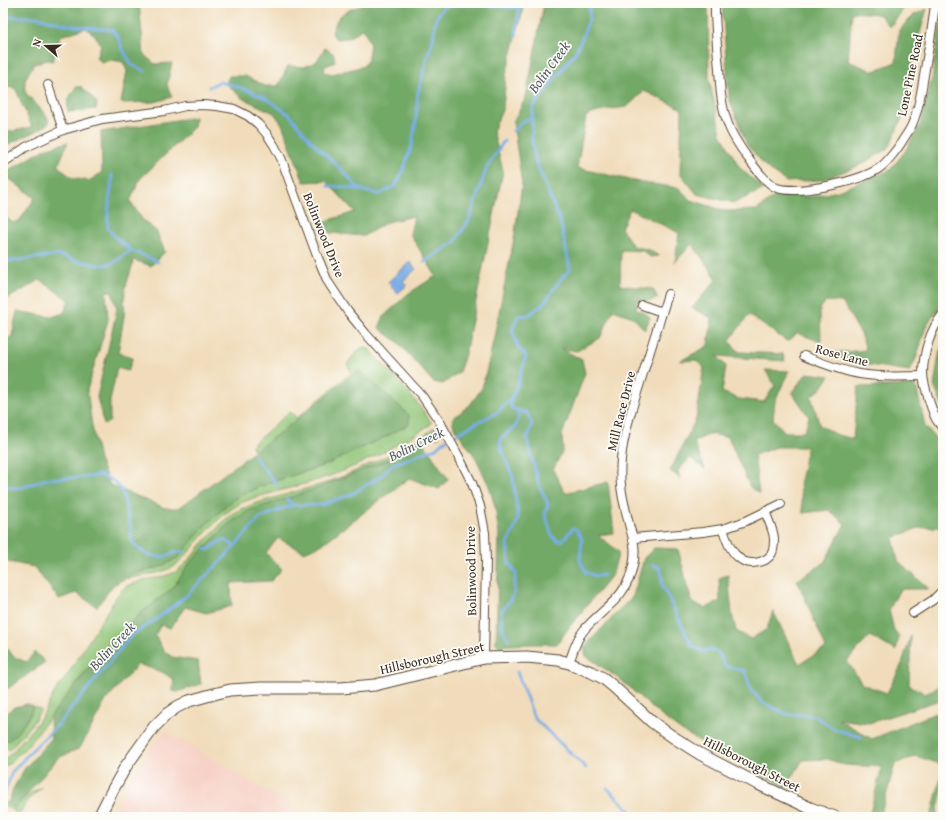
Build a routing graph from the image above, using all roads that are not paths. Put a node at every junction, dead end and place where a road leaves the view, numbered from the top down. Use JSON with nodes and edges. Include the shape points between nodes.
{"nodes":[{"id":1,"x":715,"y":3,"type":"edge"},
{"id":2,"x":935,"y":3,"type":"edge"},
{"id":3,"x":48,"y":85,"type":"dead end"},
{"id":4,"x":63,"y":130,"type":"junction"},
{"id":5,"x":3,"y":163,"type":"edge"},
{"id":6,"x":668,"y":294,"type":"dead end"},
{"id":7,"x":642,"y":305,"type":"dead end"},
{"id":8,"x":662,"y":312,"type":"junction"},
{"id":9,"x":943,"y":314,"type":"edge"},
{"id":10,"x":804,"y":356,"type":"dead end"},
{"id":11,"x":923,"y":376,"type":"junction"},
{"id":12,"x":943,"y":429,"type":"edge"},
{"id":13,"x":781,"y":504,"type":"dead end"},
{"id":14,"x":765,"y":511,"type":"junction"},
{"id":15,"x":723,"y":529,"type":"junction"},
{"id":16,"x":633,"y":538,"type":"junction"},
{"id":17,"x":943,"y":590,"type":"edge"},
{"id":18,"x":913,"y":613,"type":"dead end"},
{"id":19,"x":484,"y":658,"type":"junction"},
{"id":20,"x":569,"y":663,"type":"junction"},
{"id":21,"x":99,"y":817,"type":"edge"},
{"id":22,"x":836,"y":817,"type":"edge"}],
"edges":[{"from":1,"to":2,"type":"street","name":"Lone Pine Road","via":[[722,102],[728,125],[750,162],[776,188],[788,190],[835,184],[865,176],[882,166],[901,144],[913,123],[919,104]]},
{"from":3,"to":4,"type":"street"},
{"from":4,"to":5,"type":"street","name":"Bolinwood Drive","via":[[26,147]]},
{"from":4,"to":19,"type":"street","name":"Bolinwood Drive","via":[[102,119],[202,105],[234,109],[248,116],[266,133],[281,158],[328,282],[348,312],[430,407],[472,483],[485,533]]},
{"from":6,"to":8,"type":"street","name":"Mill Race Drive"},
{"from":7,"to":8,"type":"street"},
{"from":8,"to":16,"type":"street","name":"Mill Race Drive","via":[[632,407],[621,458],[621,485]]},
{"from":9,"to":11,"type":"street","via":[[930,337]]},
{"from":10,"to":11,"type":"street","name":"Rose Lane","via":[[861,374]]},
{"from":11,"to":12,"type":"street","via":[[936,419]]},
{"from":13,"to":14,"type":"street"},
{"from":14,"to":15,"type":"street"},
{"from":14,"to":15,"type":"street","via":[[774,537],[771,554],[765,560],[740,560],[731,549]]},
{"from":15,"to":16,"type":"street"},
{"from":16,"to":20,"type":"street","name":"Mill Race Drive","via":[[634,561],[627,585],[583,630]]},
{"from":17,"to":18,"type":"street"},
{"from":19,"to":20,"type":"street","name":"Hillsborough Street","via":[[546,658]]},
{"from":19,"to":21,"type":"street","name":"Hillsborough Street","via":[[375,685],[230,690],[189,702],[167,714],[154,727],[126,766]]},
{"from":20,"to":22,"type":"street","name":"Hillsborough Street","via":[[603,678],[657,726],[700,754],[810,808]]}]}
